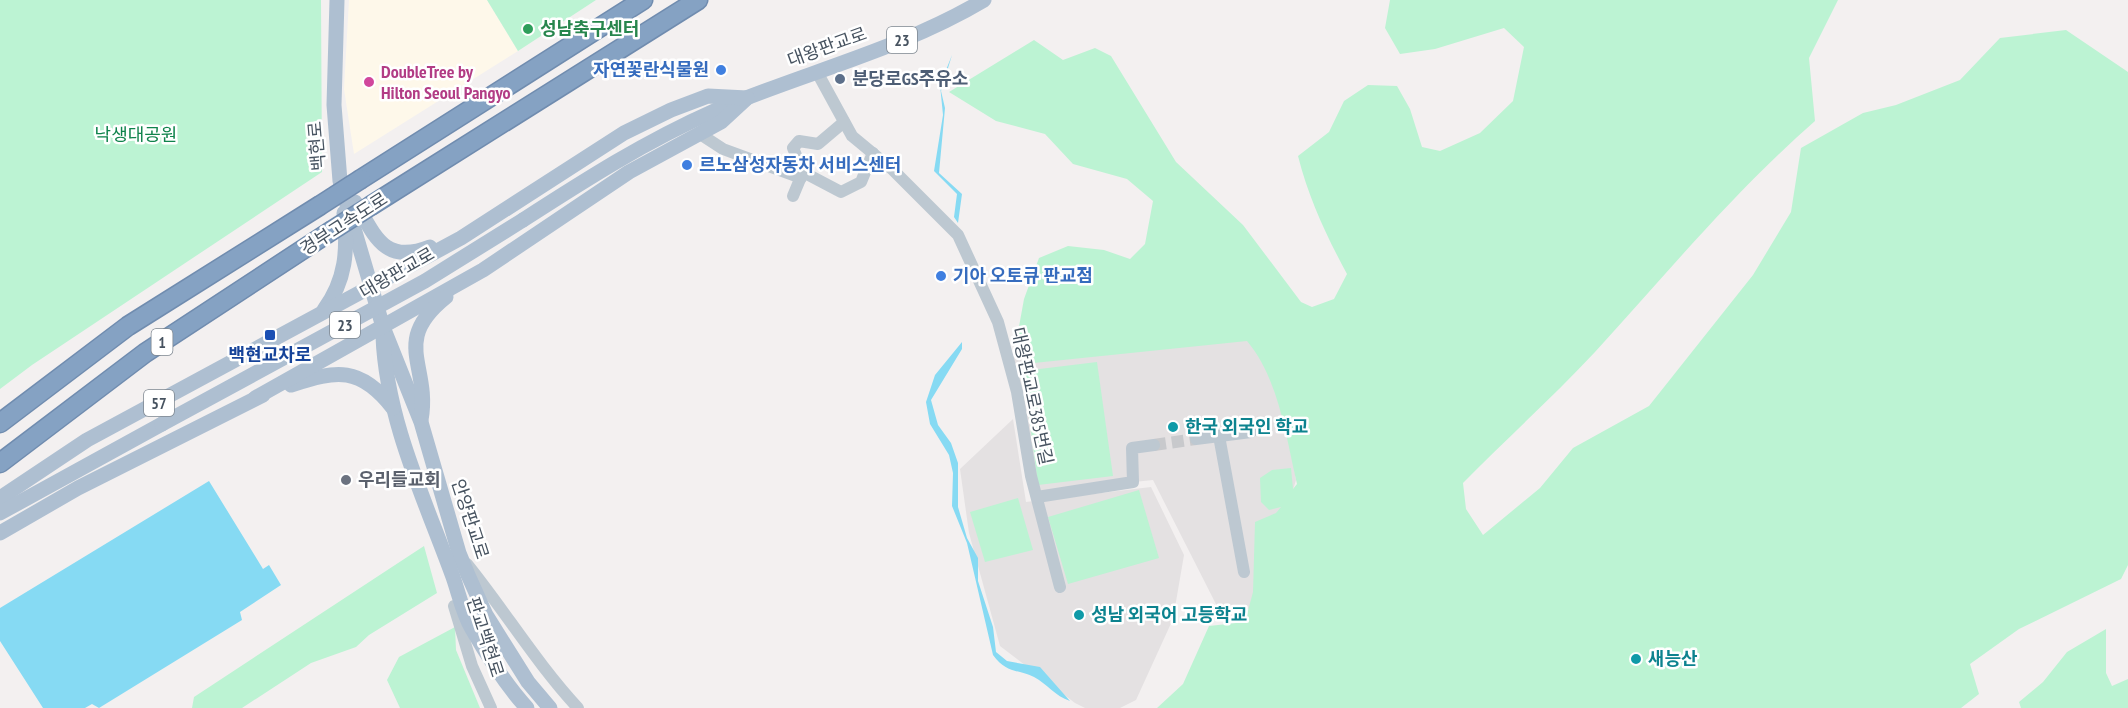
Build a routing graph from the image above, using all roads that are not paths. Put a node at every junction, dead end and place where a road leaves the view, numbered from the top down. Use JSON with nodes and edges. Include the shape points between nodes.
{"nodes":[{"id":1,"x":337,"y":0,"type":"edge"},
{"id":2,"x":643,"y":0,"type":"edge"},
{"id":3,"x":698,"y":0,"type":"edge"},
{"id":4,"x":984,"y":0,"type":"edge"},
{"id":5,"x":817,"y":72,"type":"junction"},
{"id":6,"x":747,"y":98,"type":"junction"},
{"id":7,"x":844,"y":122,"type":"junction"},
{"id":8,"x":700,"y":134,"type":"junction"},
{"id":9,"x":873,"y":153,"type":"junction"},
{"id":10,"x":802,"y":175,"type":"junction"},
{"id":11,"x":340,"y":181,"type":"junction"},
{"id":12,"x":793,"y":196,"type":"dead end"},
{"id":13,"x":461,"y":238,"type":"junction"},
{"id":14,"x":483,"y":270,"type":"junction"},
{"id":15,"x":372,"y":285,"type":"junction"},
{"id":16,"x":321,"y":313,"type":"junction"},
{"id":17,"x":383,"y":327,"type":"junction"},
{"id":18,"x":255,"y":398,"type":"junction"},
{"id":19,"x":393,"y":408,"type":"junction"},
{"id":20,"x":0,"y":423,"type":"edge"},
{"id":21,"x":421,"y":423,"type":"junction"},
{"id":22,"x":1251,"y":432,"type":"dead end"},
{"id":23,"x":1219,"y":436,"type":"junction"},
{"id":24,"x":1196,"y":439,"type":"tunnel mouth"},
{"id":25,"x":1154,"y":445,"type":"tunnel mouth"},
{"id":26,"x":0,"y":463,"type":"edge"},
{"id":27,"x":1037,"y":497,"type":"junction"},
{"id":28,"x":0,"y":498,"type":"edge"},
{"id":29,"x":0,"y":513,"type":"edge"},
{"id":30,"x":0,"y":533,"type":"edge"},
{"id":31,"x":459,"y":553,"type":"junction"},
{"id":32,"x":1244,"y":572,"type":"dead end"},
{"id":33,"x":452,"y":575,"type":"junction"},
{"id":34,"x":1060,"y":587,"type":"dead end"},
{"id":35,"x":491,"y":708,"type":"edge"},
{"id":36,"x":527,"y":708,"type":"edge"},
{"id":37,"x":550,"y":708,"type":"edge"},
{"id":38,"x":578,"y":708,"type":"edge"}],
"edges":[{"from":1,"to":11,"type":"main road","name":"백현로","via":[[334,105]]},
{"from":2,"to":20,"type":"highway","name":"경부고속도로","number":"1","bridge":true,"via":[[128,326]]},
{"from":3,"to":26,"type":"highway","name":"경부고속도로","number":"1","bridge":true,"via":[[145,352]]},
{"from":4,"to":5,"type":"main road","name":"대왕판교로","number":"23","via":[[915,34]]},
{"from":5,"to":6,"type":"main road","name":"대왕판교로","number":"23"},
{"from":5,"to":7,"type":"street","name":"대왕판교로385번길"},
{"from":6,"to":8,"type":"main road","name":"대왕판교로","via":[[722,122]]},
{"from":6,"to":13,"type":"main road","name":"대왕판교로","via":[[708,96],[624,133]]},
{"from":6,"to":29,"type":"main road","name":"대왕판교로","number":"23","bridge":true,"via":[[635,149],[425,281]]},
{"from":7,"to":9,"type":"street","name":"대왕판교로385번길","via":[[852,136]]},
{"from":7,"to":10,"type":"street","via":[[818,144],[799,141],[793,148]]},
{"from":8,"to":10,"type":"street","via":[[723,149]]},
{"from":8,"to":14,"type":"main road","name":"대왕판교로","via":[[629,172]]},
{"from":9,"to":10,"type":"street","via":[[861,182],[841,192]]},
{"from":9,"to":27,"type":"street","name":"대왕판교로385번길","via":[[958,235],[998,322],[1017,392]]},
{"from":10,"to":12,"type":"street"},
{"from":11,"to":13,"type":"main road","via":[[376,239],[390,251],[421,251]]},
{"from":11,"to":15,"type":"main road","name":"백현로"},
{"from":11,"to":16,"type":"main road","via":[[346,234],[342,279]]},
{"from":13,"to":15,"type":"main road","name":"대왕판교로"},
{"from":14,"to":17,"type":"main road","name":"대왕판교로","number":"23"},
{"from":14,"to":21,"type":"main road","via":[[443,300],[416,332],[415,357],[425,398]]},
{"from":15,"to":16,"type":"main road","name":"대왕판교로","number":"57"},
{"from":15,"to":17,"type":"main road","name":"안양판교로","number":"57"},
{"from":16,"to":28,"type":"main road","number":"57","via":[[87,441]]},
{"from":17,"to":18,"type":"main road","name":"대왕판교로"},
{"from":17,"to":19,"type":"main road","name":"안양판교로","number":"57","via":[[384,367]]},
{"from":17,"to":21,"type":"main road","name":"안양판교로","number":"57"},
{"from":18,"to":19,"type":"main road","number":"57","via":[[326,374],[346,374],[381,393]]},
{"from":18,"to":30,"type":"main road","number":"57","via":[[78,488]]},
{"from":19,"to":33,"type":"main road","name":"안양판교로","number":"57"},
{"from":21,"to":31,"type":"main road","name":"안양판교로","number":"57"},
{"from":22,"to":23,"type":"street"},
{"from":23,"to":24,"type":"street"},
{"from":23,"to":32,"type":"street"},
{"from":25,"to":27,"type":"street","via":[[1132,448],[1133,482]]},
{"from":27,"to":34,"type":"street","name":"대왕판교로385번길"},
{"from":31,"to":37,"type":"main road","name":"안양판교로","number":"57","via":[[486,615],[528,682]]},
{"from":31,"to":38,"type":"street"},
{"from":33,"to":35,"type":"street","name":"판교백현로","via":[[452,599],[472,666]]},
{"from":33,"to":36,"type":"main road","name":"안양판교로","number":"57","via":[[470,627],[512,692]]}]}
